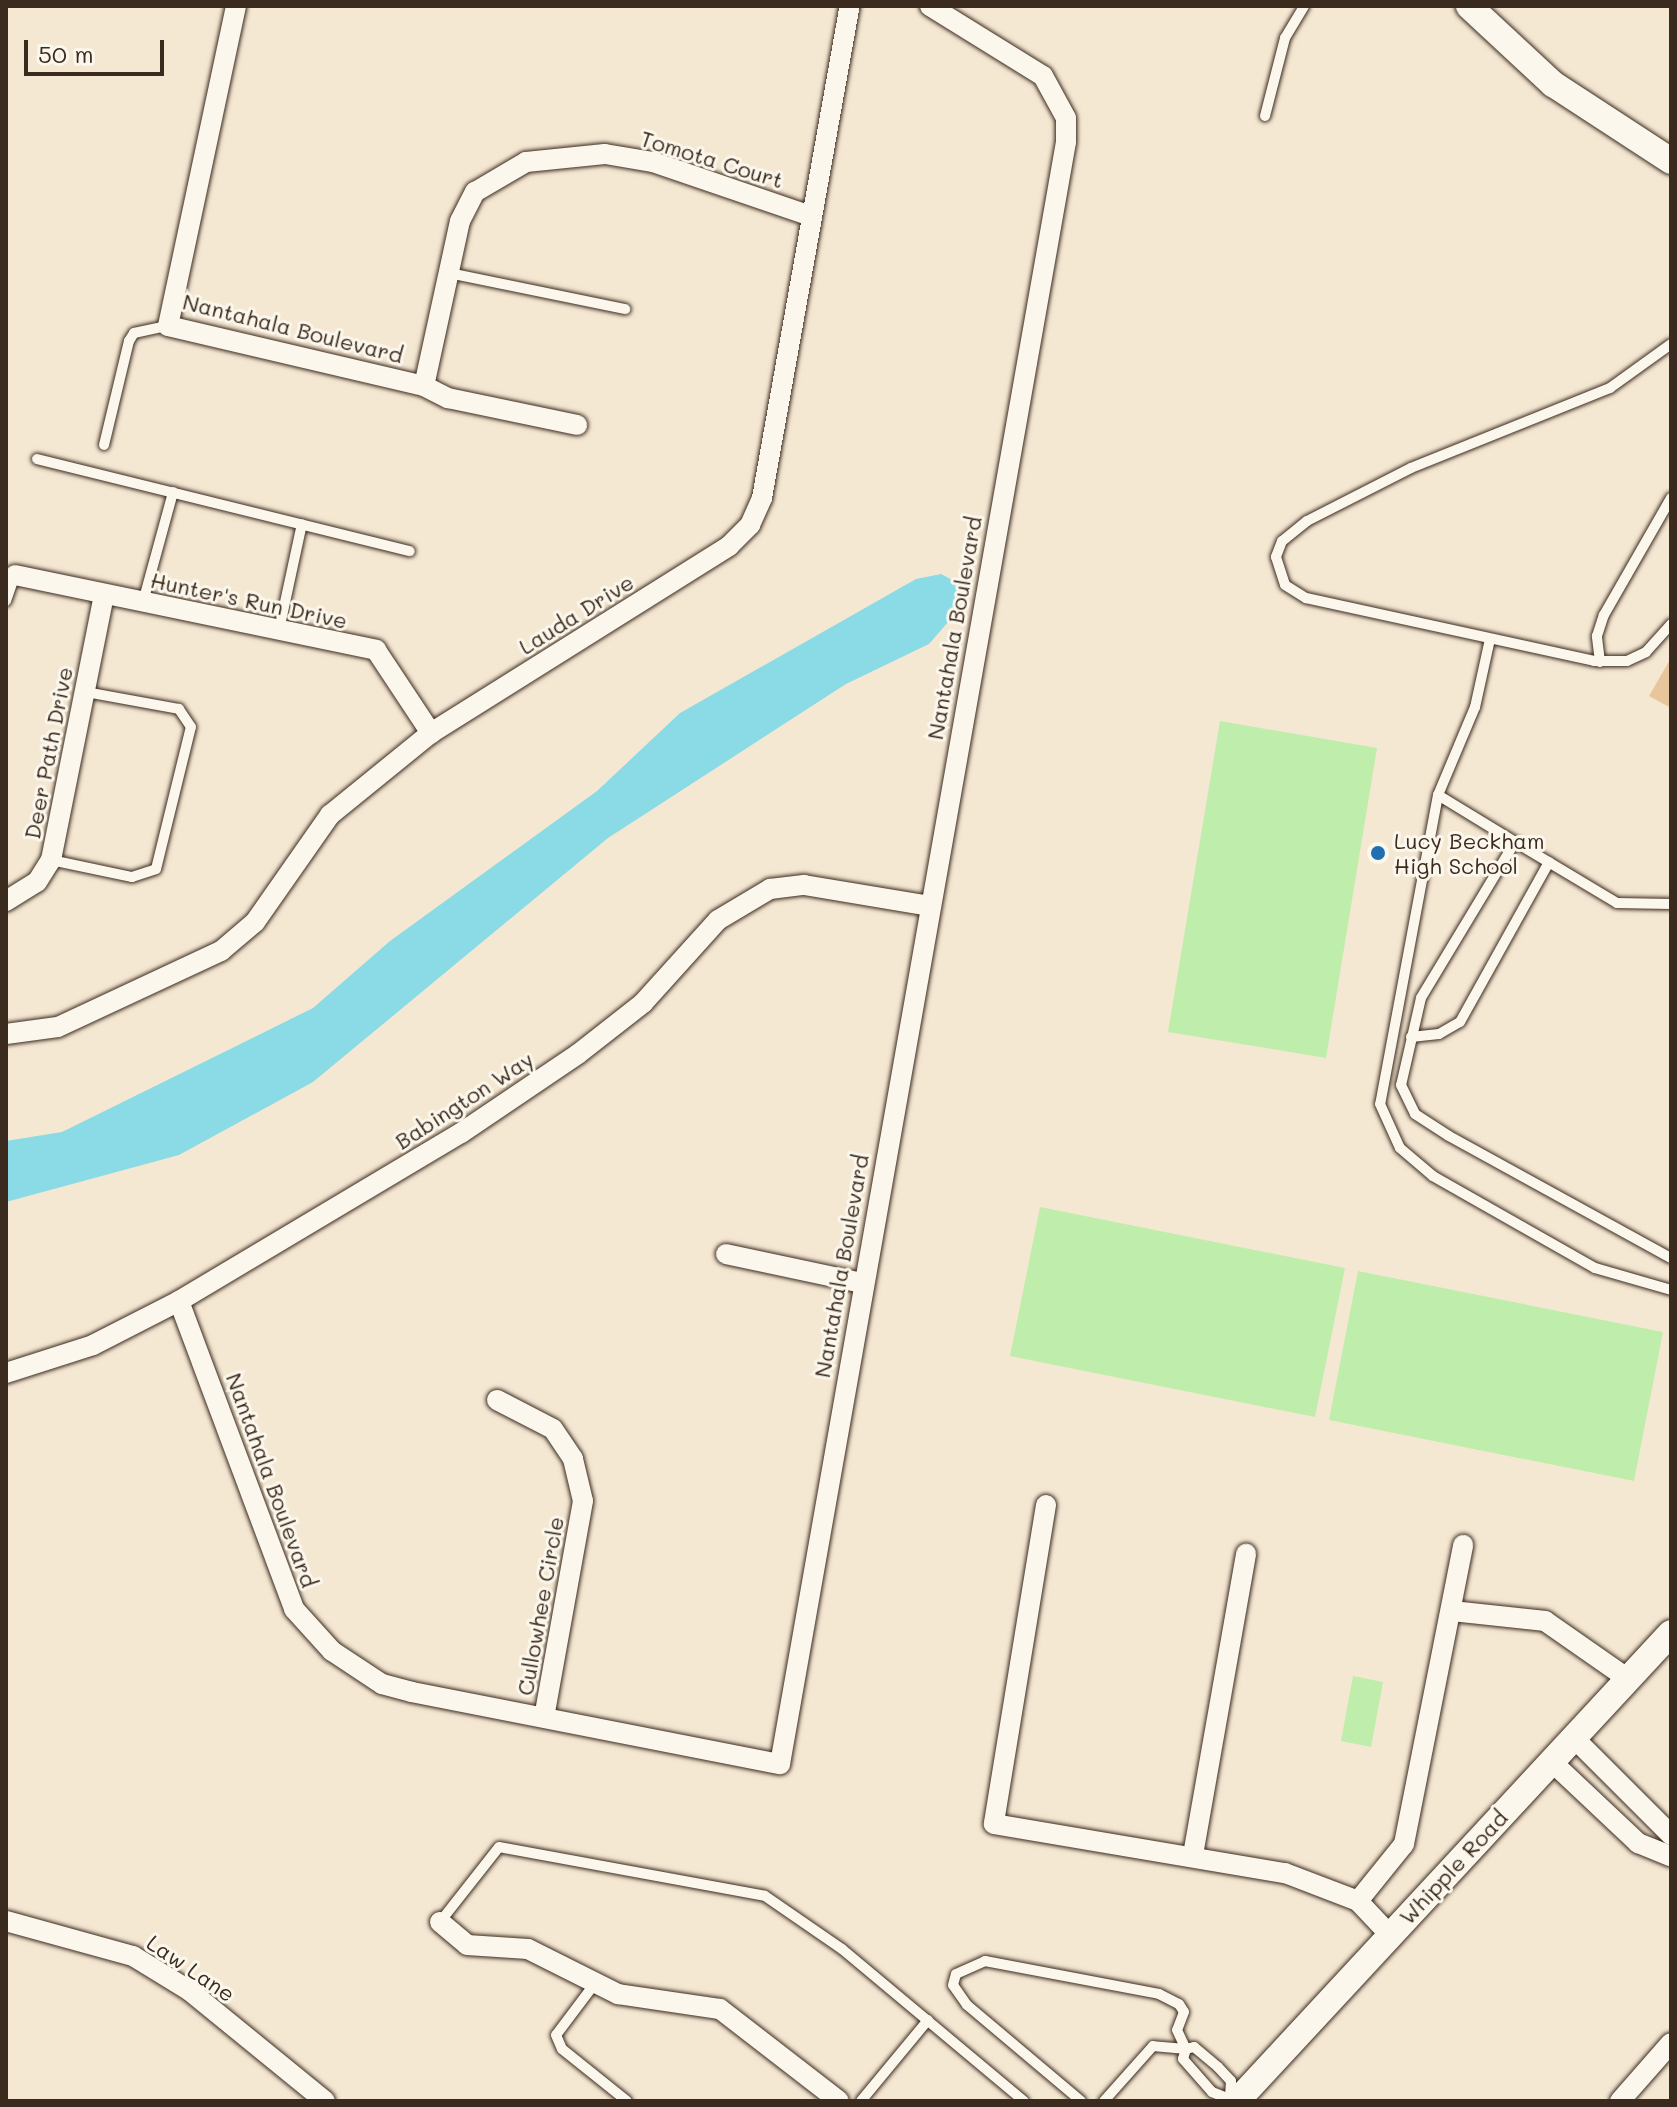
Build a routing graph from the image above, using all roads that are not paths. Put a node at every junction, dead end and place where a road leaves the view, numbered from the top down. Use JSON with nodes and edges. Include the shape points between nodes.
{"nodes":[{"id":1,"x":236,"y":6,"type":"edge"},
{"id":2,"x":850,"y":6,"type":"edge"},
{"id":3,"x":930,"y":6,"type":"edge"},
{"id":4,"x":1304,"y":6,"type":"edge"},
{"id":5,"x":1469,"y":6,"type":"edge"},
{"id":6,"x":1265,"y":116,"type":"dead end"},
{"id":7,"x":1671,"y":161,"type":"edge"},
{"id":8,"x":808,"y":215,"type":"junction"},
{"id":9,"x":449,"y":273,"type":"junction"},
{"id":10,"x":625,"y":309,"type":"dead end"},
{"id":11,"x":168,"y":326,"type":"junction"},
{"id":12,"x":1671,"y":344,"type":"edge"},
{"id":13,"x":424,"y":386,"type":"junction"},
{"id":14,"x":577,"y":425,"type":"dead end"},
{"id":15,"x":104,"y":445,"type":"dead end"},
{"id":16,"x":37,"y":459,"type":"dead end"},
{"id":17,"x":173,"y":492,"type":"junction"},
{"id":18,"x":1671,"y":498,"type":"edge"},
{"id":19,"x":302,"y":524,"type":"junction"},
{"id":20,"x":410,"y":551,"type":"dead end"},
{"id":21,"x":15,"y":575,"type":"joint"},
{"id":22,"x":104,"y":594,"type":"junction"},
{"id":23,"x":6,"y":601,"type":"edge"},
{"id":24,"x":143,"y":602,"type":"junction"},
{"id":25,"x":1671,"y":624,"type":"edge"},
{"id":26,"x":279,"y":630,"type":"junction"},
{"id":27,"x":1490,"y":639,"type":"junction"},
{"id":28,"x":1600,"y":662,"type":"junction"},
{"id":29,"x":85,"y":692,"type":"junction"},
{"id":30,"x":431,"y":733,"type":"junction"},
{"id":31,"x":1438,"y":795,"type":"junction"},
{"id":32,"x":1515,"y":842,"type":"junction"},
{"id":33,"x":51,"y":860,"type":"junction"},
{"id":34,"x":1549,"y":862,"type":"junction"},
{"id":35,"x":6,"y":901,"type":"edge"},
{"id":36,"x":1671,"y":904,"type":"edge"},
{"id":37,"x":929,"y":906,"type":"junction"},
{"id":38,"x":6,"y":1034,"type":"edge"},
{"id":39,"x":1411,"y":1037,"type":"junction"},
{"id":40,"x":726,"y":1254,"type":"dead end"},
{"id":41,"x":1671,"y":1258,"type":"edge"},
{"id":42,"x":863,"y":1283,"type":"junction"},
{"id":43,"x":1671,"y":1290,"type":"edge"},
{"id":44,"x":179,"y":1301,"type":"junction"},
{"id":45,"x":6,"y":1373,"type":"edge"},
{"id":46,"x":497,"y":1400,"type":"dead end"},
{"id":47,"x":1046,"y":1505,"type":"dead end"},
{"id":48,"x":1463,"y":1545,"type":"dead end"},
{"id":49,"x":1246,"y":1554,"type":"dead end"},
{"id":50,"x":1452,"y":1611,"type":"junction"},
{"id":51,"x":1671,"y":1633,"type":"edge"},
{"id":52,"x":1628,"y":1679,"type":"junction"},
{"id":53,"x":544,"y":1718,"type":"junction"},
{"id":54,"x":1573,"y":1737,"type":"junction"},
{"id":55,"x":1551,"y":1761,"type":"junction"},
{"id":56,"x":1671,"y":1835,"type":"edge"},
{"id":57,"x":1193,"y":1855,"type":"junction"},
{"id":58,"x":1671,"y":1856,"type":"edge"},
{"id":59,"x":1358,"y":1901,"type":"junction"},
{"id":60,"x":6,"y":1921,"type":"edge"},
{"id":61,"x":440,"y":1922,"type":"joint"},
{"id":62,"x":1390,"y":1935,"type":"junction"},
{"id":63,"x":596,"y":1982,"type":"junction"},
{"id":64,"x":928,"y":2020,"type":"junction"},
{"id":65,"x":1671,"y":2043,"type":"edge"},
{"id":66,"x":1186,"y":2049,"type":"junction"},
{"id":67,"x":1234,"y":2099,"type":"edge"},
{"id":68,"x":325,"y":2101,"type":"edge"},
{"id":69,"x":627,"y":2101,"type":"edge"},
{"id":70,"x":839,"y":2101,"type":"edge"},
{"id":71,"x":861,"y":2101,"type":"edge"},
{"id":72,"x":1024,"y":2101,"type":"edge"},
{"id":73,"x":1081,"y":2101,"type":"edge"},
{"id":74,"x":1104,"y":2101,"type":"edge"},
{"id":75,"x":1620,"y":2101,"type":"edge"}],
"edges":[{"from":1,"to":11,"type":"street","name":"Nantahala Boulevard"},
{"from":2,"to":8,"type":"street","name":"Lauda Drive"},
{"from":3,"to":37,"type":"street","name":"Nantahala Boulevard","via":[[1043,76],[1066,118]]},
{"from":4,"to":6,"type":"lane","via":[[1285,38]]},
{"from":5,"to":7,"type":"main road","via":[[1553,84]]},
{"from":8,"to":9,"type":"street","name":"Tomota Court","via":[[653,162],[605,154],[526,162],[475,192],[460,221]]},
{"from":8,"to":30,"type":"street","name":"Lauda Drive","via":[[762,498],[750,525],[729,546]]},
{"from":9,"to":10,"type":"lane"},
{"from":9,"to":13,"type":"street","name":"Tomota Court"},
{"from":11,"to":13,"type":"street","name":"Nantahala Boulevard"},
{"from":11,"to":15,"type":"lane","via":[[134,333],[129,341]]},
{"from":12,"to":27,"type":"lane","via":[[1610,388],[1411,468],[1307,521],[1282,541],[1277,570],[1285,585],[1306,598]]},
{"from":13,"to":14,"type":"street","name":"Nantahala Boulevard","via":[[448,398]]},
{"from":16,"to":17,"type":"lane"},
{"from":17,"to":19,"type":"lane"},
{"from":17,"to":24,"type":"lane"},
{"from":18,"to":28,"type":"lane","via":[[1604,615],[1597,636]]},
{"from":19,"to":20,"type":"lane"},
{"from":19,"to":26,"type":"lane"},
{"from":21,"to":22,"type":"street","name":"Hunter's Run Drive"},
{"from":21,"to":23,"type":"lane"},
{"from":22,"to":24,"type":"street","name":"Hunter's Run Drive"},
{"from":22,"to":29,"type":"street","name":"Deer Path Drive"},
{"from":24,"to":26,"type":"street","name":"Hunter's Run Drive"},
{"from":25,"to":28,"type":"lane","via":[[1646,652]]},
{"from":26,"to":30,"type":"street","name":"Hunter's Run Drive","via":[[376,650]]},
{"from":27,"to":28,"type":"lane"},
{"from":27,"to":31,"type":"lane","via":[[1475,707]]},
{"from":29,"to":33,"type":"street","name":"Deer Path Drive"},
{"from":29,"to":33,"type":"lane","via":[[179,709],[191,727],[156,869],[132,877]]},
{"from":30,"to":38,"type":"street","name":"Lauda Drive","via":[[330,815],[255,922],[221,951],[58,1027]]},
{"from":31,"to":32,"type":"lane"},
{"from":31,"to":43,"type":"lane","via":[[1380,1104],[1400,1148],[1433,1176],[1595,1268]]},
{"from":32,"to":34,"type":"lane"},
{"from":32,"to":39,"type":"lane","via":[[1421,998]]},
{"from":33,"to":35,"type":"street","name":"Deer Path Drive","via":[[37,882]]},
{"from":34,"to":36,"type":"lane","via":[[1617,903]]},
{"from":34,"to":39,"type":"lane","via":[[1460,1022],[1439,1034]]},
{"from":37,"to":42,"type":"street","name":"Nantahala Boulevard"},
{"from":37,"to":44,"type":"street","name":"Babington Way","via":[[804,885],[770,889],[747,901],[718,920],[643,1003],[543,1078]]},
{"from":39,"to":41,"type":"lane","via":[[1401,1085],[1415,1114]]},
{"from":40,"to":42,"type":"street"},
{"from":42,"to":53,"type":"street","name":"Nantahala Boulevard","via":[[780,1764]]},
{"from":44,"to":45,"type":"street","name":"Babington Way","via":[[93,1345]]},
{"from":44,"to":53,"type":"street","name":"Nantahala Boulevard","via":[[294,1609],[312,1631],[382,1684]]},
{"from":46,"to":53,"type":"street","name":"Cullowhee Circle","via":[[553,1429],[573,1459],[583,1501]]},
{"from":47,"to":57,"type":"street","via":[[994,1824]]},
{"from":48,"to":50,"type":"street"},
{"from":49,"to":57,"type":"street"},
{"from":50,"to":52,"type":"street","via":[[1545,1621]]},
{"from":50,"to":59,"type":"street","via":[[1404,1844]]},
{"from":51,"to":52,"type":"main road","name":"Whipple Road"},
{"from":52,"to":54,"type":"main road","name":"Whipple Road"},
{"from":54,"to":55,"type":"main road","name":"Whipple Road"},
{"from":54,"to":56,"type":"street"},
{"from":55,"to":58,"type":"street","via":[[1638,1843]]},
{"from":55,"to":62,"type":"main road","name":"Whipple Road"},
{"from":57,"to":59,"type":"street","via":[[1318,1882]]},
{"from":59,"to":62,"type":"street"},
{"from":60,"to":68,"type":"street","name":"Law Lane","via":[[133,1956],[190,1991]]},
{"from":61,"to":63,"type":"street","via":[[467,1945],[528,1949]]},
{"from":61,"to":64,"type":"lane","via":[[499,1847],[744,1892],[781,1901]]},
{"from":62,"to":67,"type":"main road","name":"Whipple Road"},
{"from":63,"to":69,"type":"lane","via":[[556,2035],[562,2049]]},
{"from":63,"to":70,"type":"street","via":[[618,1994],[720,2009]]},
{"from":64,"to":71,"type":"lane"},
{"from":64,"to":72,"type":"lane"},
{"from":65,"to":75,"type":"street"},
{"from":66,"to":67,"type":"lane","via":[[1194,2047],[1218,2067],[1231,2081]]},
{"from":66,"to":67,"type":"lane","via":[[1183,2059],[1212,2092]]},
{"from":66,"to":73,"type":"lane","via":[[1177,2030],[1184,2012],[1159,1994],[985,1961],[956,1974],[953,1985],[967,2005]]},
{"from":66,"to":74,"type":"lane","via":[[1153,2046]]}]}
